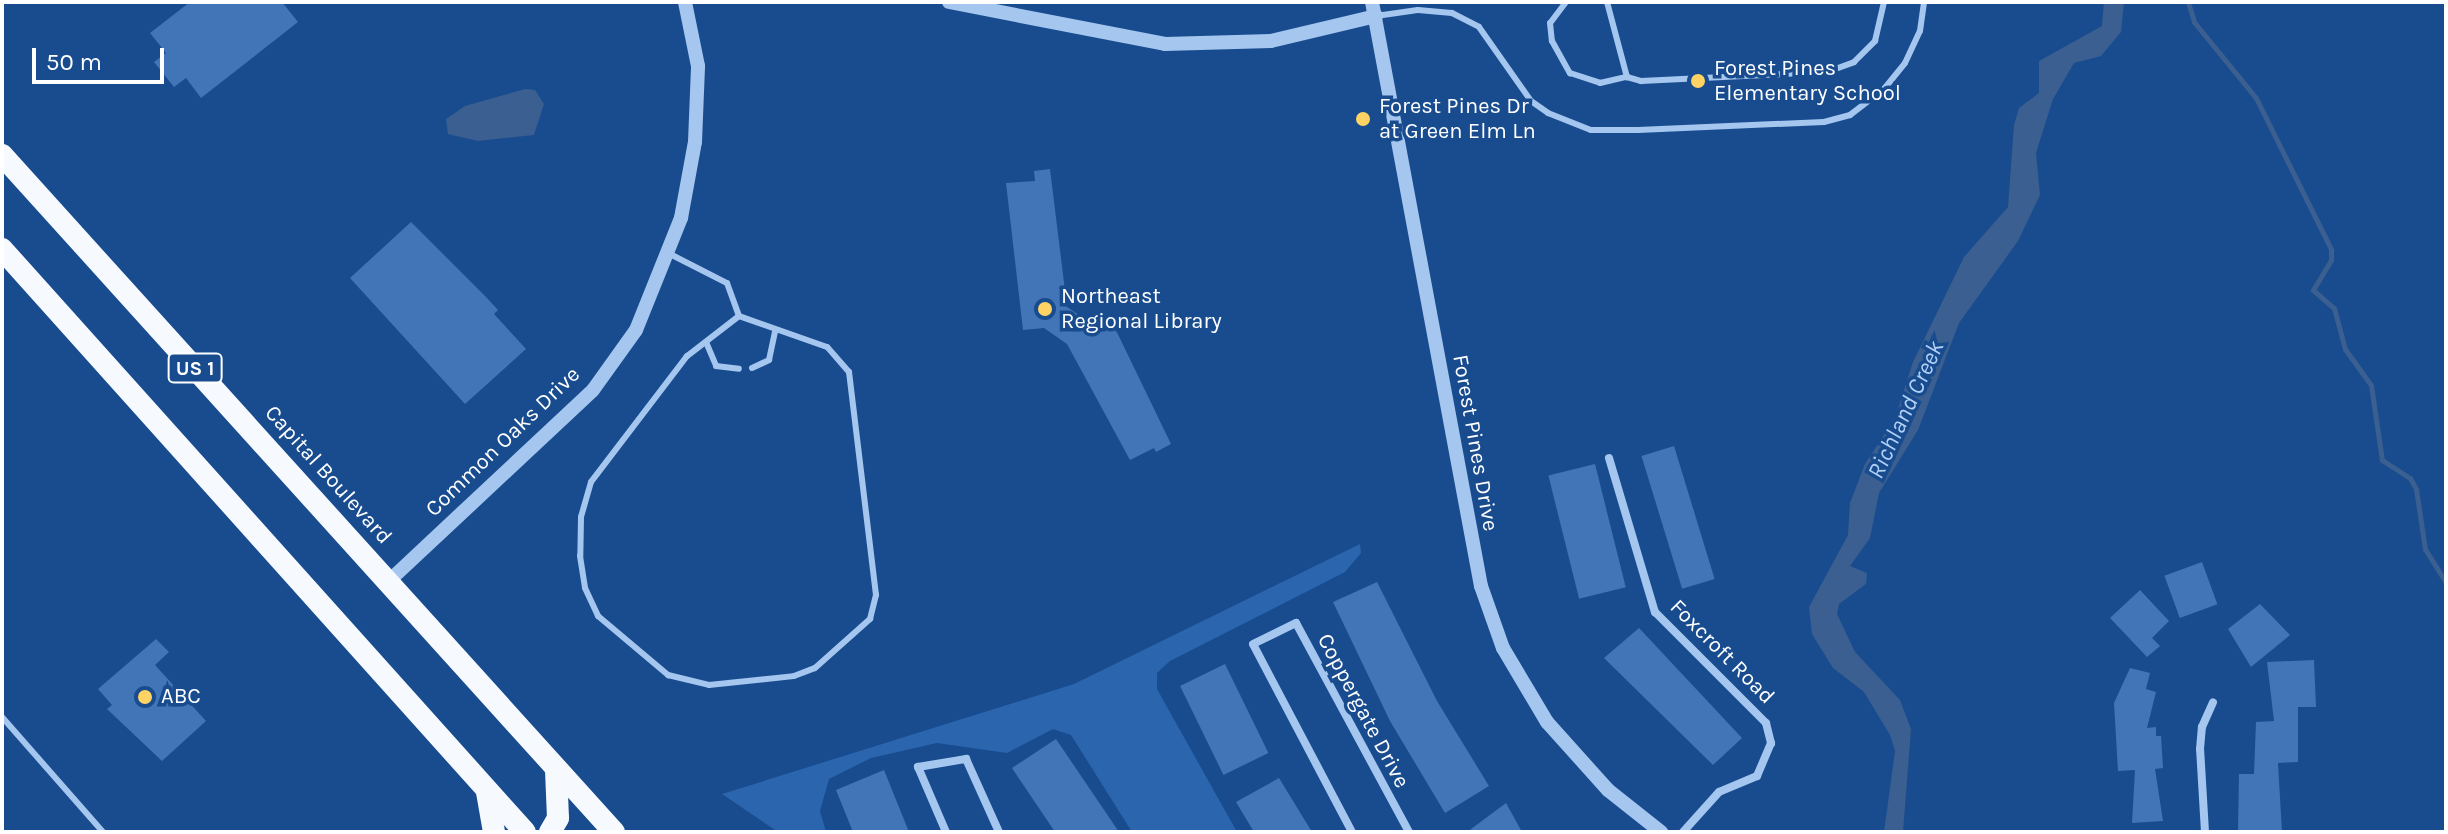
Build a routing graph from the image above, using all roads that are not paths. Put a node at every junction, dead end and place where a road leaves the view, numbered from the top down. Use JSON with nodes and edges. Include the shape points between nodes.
{"nodes":[{"id":1,"x":687,"y":2,"type":"edge"},
{"id":2,"x":949,"y":2,"type":"edge"},
{"id":3,"x":1566,"y":2,"type":"edge"},
{"id":4,"x":1607,"y":2,"type":"edge"},
{"id":5,"x":1884,"y":2,"type":"edge"},
{"id":6,"x":1924,"y":2,"type":"edge"},
{"id":7,"x":1374,"y":9,"type":"edge"},
{"id":8,"x":1627,"y":77,"type":"junction"},
{"id":9,"x":2,"y":155,"type":"edge"},
{"id":10,"x":2,"y":249,"type":"edge"},
{"id":11,"x":670,"y":254,"type":"junction"},
{"id":12,"x":739,"y":316,"type":"junction"},
{"id":13,"x":775,"y":331,"type":"junction"},
{"id":14,"x":706,"y":342,"type":"junction"},
{"id":15,"x":752,"y":368,"type":"dead end"},
{"id":16,"x":739,"y":369,"type":"dead end"},
{"id":17,"x":1609,"y":458,"type":"dead end"},
{"id":18,"x":389,"y":581,"type":"junction"},
{"id":19,"x":2213,"y":702,"type":"dead end"},
{"id":20,"x":2,"y":717,"type":"edge"},
{"id":21,"x":556,"y":770,"type":"junction"},
{"id":22,"x":487,"y":792,"type":"junction"},
{"id":23,"x":103,"y":832,"type":"edge"},
{"id":24,"x":494,"y":832,"type":"edge"},
{"id":25,"x":525,"y":832,"type":"edge"},
{"id":26,"x":550,"y":832,"type":"edge"},
{"id":27,"x":614,"y":832,"type":"edge"},
{"id":28,"x":946,"y":832,"type":"edge"},
{"id":29,"x":999,"y":832,"type":"edge"},
{"id":30,"x":1352,"y":832,"type":"edge"},
{"id":31,"x":1409,"y":832,"type":"edge"},
{"id":32,"x":1661,"y":832,"type":"edge"},
{"id":33,"x":1683,"y":832,"type":"edge"},
{"id":34,"x":2205,"y":832,"type":"edge"}],
"edges":[{"from":1,"to":11,"type":"street","name":"Common Oaks Drive","via":[[698,66],[695,142]]},
{"from":2,"to":7,"type":"street","via":[[1165,44],[1271,41]]},
{"from":3,"to":8,"type":"lane","via":[[1550,23],[1552,41],[1570,73],[1600,83]]},
{"from":4,"to":8,"type":"lane"},
{"from":5,"to":8,"type":"lane","via":[[1875,41],[1854,62],[1827,72],[1641,81]]},
{"from":6,"to":7,"type":"lane","via":[[1920,31],[1905,63],[1884,89],[1850,115],[1824,122],[1638,130],[1591,130],[1548,113],[1531,101],[1479,27],[1452,13]]},
{"from":7,"to":32,"type":"street","name":"Forest Pines Drive","via":[[1481,586],[1503,648],[1547,722],[1608,790]]},
{"from":9,"to":18,"type":"highway","name":"Capital Boulevard","number":"US 1"},
{"from":10,"to":22,"type":"highway"},
{"from":11,"to":12,"type":"lane","via":[[727,283]]},
{"from":11,"to":18,"type":"street","name":"Common Oaks Drive","via":[[636,330],[593,390]]},
{"from":12,"to":13,"type":"lane"},
{"from":12,"to":14,"type":"lane"},
{"from":13,"to":14,"type":"lane","via":[[827,347],[849,372],[876,595],[870,619],[851,640],[794,676],[709,685],[668,675],[598,616],[585,588],[581,517],[591,482],[687,356]]},
{"from":13,"to":15,"type":"lane","via":[[769,360]]},
{"from":14,"to":16,"type":"lane","via":[[716,366]]},
{"from":17,"to":33,"type":"street","name":"Foxcroft Road","via":[[1655,612],[1766,723],[1771,743],[1757,776],[1719,792]]},
{"from":18,"to":21,"type":"highway","name":"Capital Boulevard","number":"US 1"},
{"from":19,"to":34,"type":"street","via":[[2200,749]]},
{"from":20,"to":23,"type":"lane"},
{"from":21,"to":26,"type":"highway","via":[[558,818]]},
{"from":21,"to":27,"type":"highway","name":"Capital Boulevard","number":"US 1"},
{"from":22,"to":24,"type":"highway"},
{"from":22,"to":25,"type":"highway"},
{"from":28,"to":29,"type":"street","via":[[918,767],[966,759]]},
{"from":30,"to":31,"type":"street","name":"Coppergate Drive","via":[[1253,644],[1296,623]]}]}
